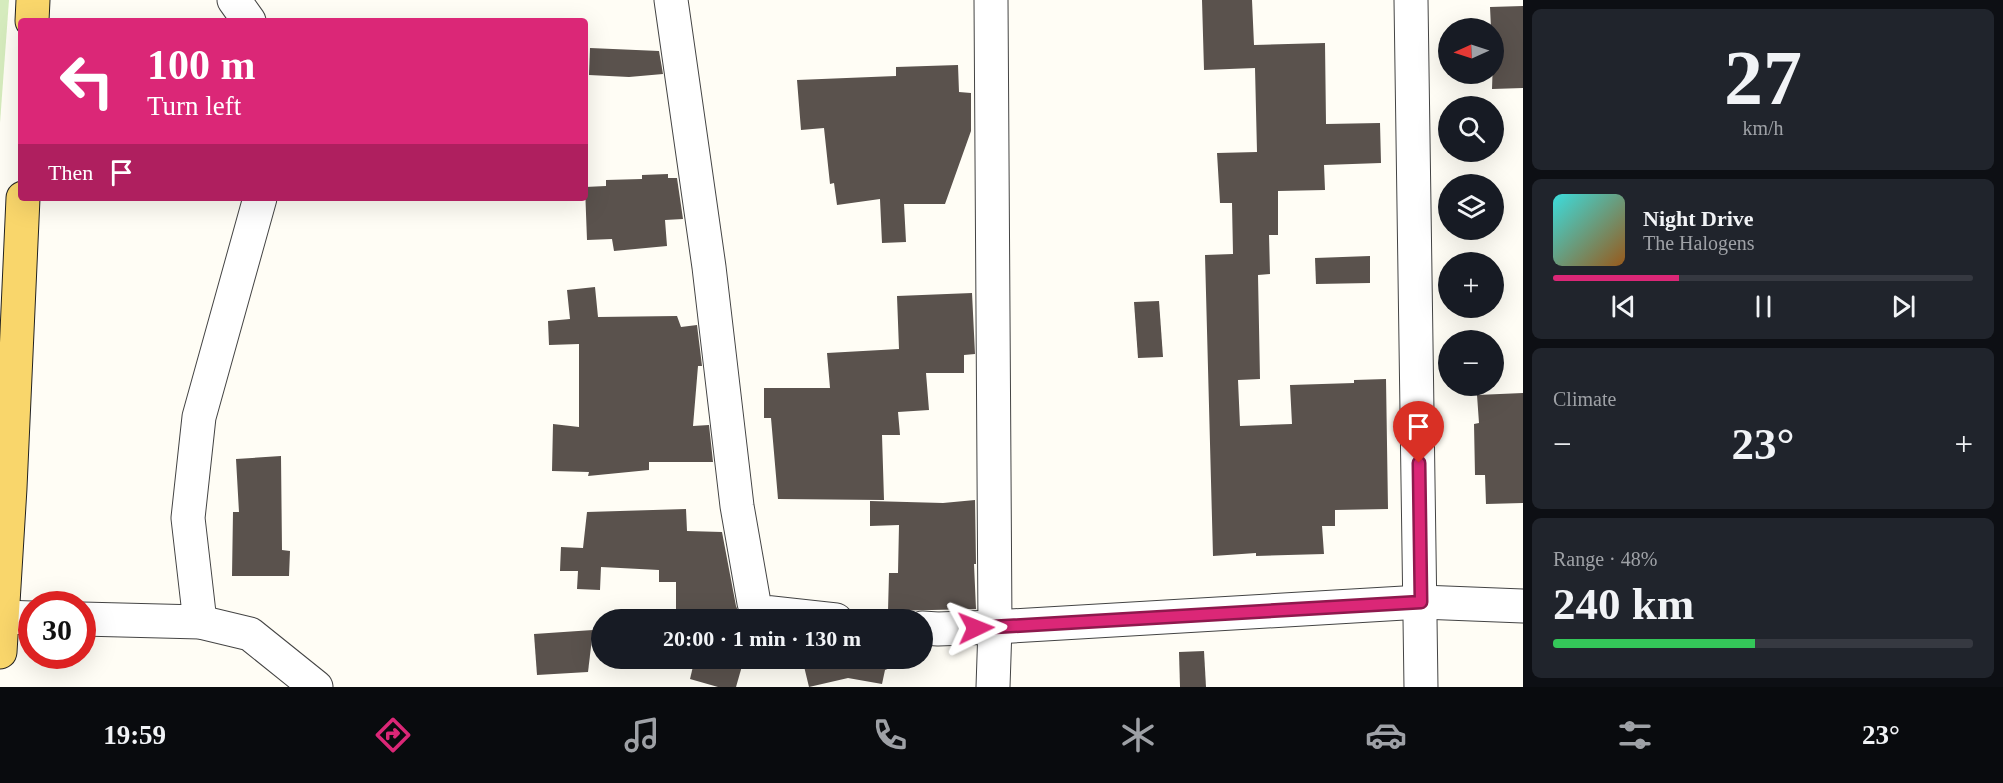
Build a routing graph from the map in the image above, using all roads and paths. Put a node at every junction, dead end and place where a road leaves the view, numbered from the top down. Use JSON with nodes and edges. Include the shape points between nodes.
{"nodes":[{"id":1,"x":33,"y":0,"type":"edge"},
{"id":2,"x":234,"y":0,"type":"edge"},
{"id":3,"x":671,"y":0,"type":"edge"},
{"id":4,"x":991,"y":0,"type":"edge"},
{"id":5,"x":1411,"y":0,"type":"edge"},
{"id":6,"x":32,"y":18,"type":"edge"},
{"id":7,"x":247,"y":18,"type":"edge"},
{"id":8,"x":23,"y":201,"type":"edge"},
{"id":9,"x":259,"y":201,"type":"edge"},
{"id":10,"x":1421,"y":602,"type":"junction"},
{"id":11,"x":1523,"y":606,"type":"edge"},
{"id":12,"x":757,"y":609,"type":"edge"},
{"id":13,"x":17,"y":617,"type":"edge"},
{"id":14,"x":96,"y":619,"type":"edge"},
{"id":15,"x":200,"y":622,"type":"junction"},
{"id":16,"x":995,"y":627,"type":"junction"},
{"id":17,"x":933,"y":629,"type":"edge"},
{"id":18,"x":0,"y":652,"type":"edge"},
{"id":19,"x":316,"y":687,"type":"edge"},
{"id":20,"x":993,"y":687,"type":"edge"},
{"id":21,"x":1421,"y":687,"type":"edge"}],
"edges":[{"from":1,"to":6,"type":"main road"},
{"from":2,"to":7,"type":"street"},
{"from":3,"to":12,"type":"street","via":[[709,267],[737,506]]},
{"from":4,"to":16,"type":"street"},
{"from":5,"to":10,"type":"street"},
{"from":8,"to":13,"type":"main road"},
{"from":9,"to":15,"type":"street","via":[[198,417],[188,518]]},
{"from":10,"to":11,"type":"street"},
{"from":10,"to":16,"type":"street"},
{"from":10,"to":21,"type":"street"},
{"from":13,"to":18,"type":"main road"},
{"from":14,"to":15,"type":"street"},
{"from":15,"to":19,"type":"street","via":[[250,634]]},
{"from":16,"to":17,"type":"street"},
{"from":16,"to":20,"type":"street"}]}
